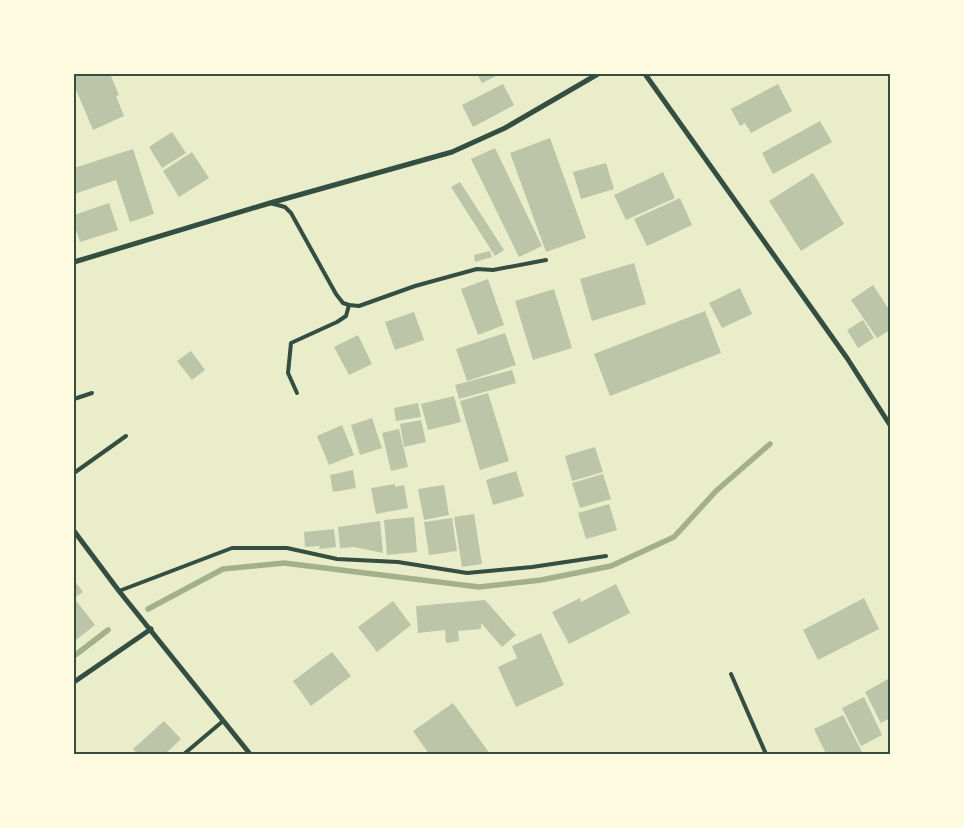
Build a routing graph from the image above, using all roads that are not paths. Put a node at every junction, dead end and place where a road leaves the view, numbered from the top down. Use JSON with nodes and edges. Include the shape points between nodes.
{"nodes":[{"id":1,"x":598,"y":74,"type":"edge"},
{"id":2,"x":645,"y":74,"type":"edge"},
{"id":3,"x":270,"y":203,"type":"junction"},
{"id":4,"x":546,"y":260,"type":"dead end"},
{"id":5,"x":74,"y":262,"type":"edge"},
{"id":6,"x":349,"y":306,"type":"junction"},
{"id":7,"x":92,"y":392,"type":"dead end"},
{"id":8,"x":297,"y":393,"type":"dead end"},
{"id":9,"x":74,"y":400,"type":"edge"},
{"id":10,"x":890,"y":425,"type":"edge"},
{"id":11,"x":126,"y":436,"type":"dead end"},
{"id":12,"x":74,"y":473,"type":"edge"},
{"id":13,"x":74,"y":531,"type":"edge"},
{"id":14,"x":606,"y":556,"type":"dead end"},
{"id":15,"x":119,"y":591,"type":"junction"},
{"id":16,"x":151,"y":628,"type":"junction"},
{"id":17,"x":731,"y":674,"type":"dead end"},
{"id":18,"x":74,"y":682,"type":"edge"},
{"id":19,"x":223,"y":721,"type":"junction"},
{"id":20,"x":184,"y":754,"type":"edge"},
{"id":21,"x":250,"y":754,"type":"edge"},
{"id":22,"x":766,"y":754,"type":"edge"}],
"edges":[{"from":1,"to":3,"type":"street","via":[[505,128],[452,152]]},
{"from":2,"to":10,"type":"street"},
{"from":3,"to":5,"type":"street"},
{"from":3,"to":6,"type":"lane","via":[[286,207],[291,213],[336,294]]},
{"from":4,"to":6,"type":"lane","via":[[493,270],[477,268],[359,306]]},
{"from":6,"to":8,"type":"lane","via":[[346,316],[337,322],[291,342],[288,373]]},
{"from":7,"to":9,"type":"lane"},
{"from":11,"to":12,"type":"lane"},
{"from":13,"to":15,"type":"street"},
{"from":14,"to":15,"type":"lane","via":[[467,573],[398,562],[337,559],[287,548],[232,548]]},
{"from":15,"to":16,"type":"street"},
{"from":16,"to":18,"type":"street"},
{"from":16,"to":19,"type":"street"},
{"from":17,"to":22,"type":"lane"},
{"from":19,"to":20,"type":"lane"},
{"from":19,"to":21,"type":"street"}]}
